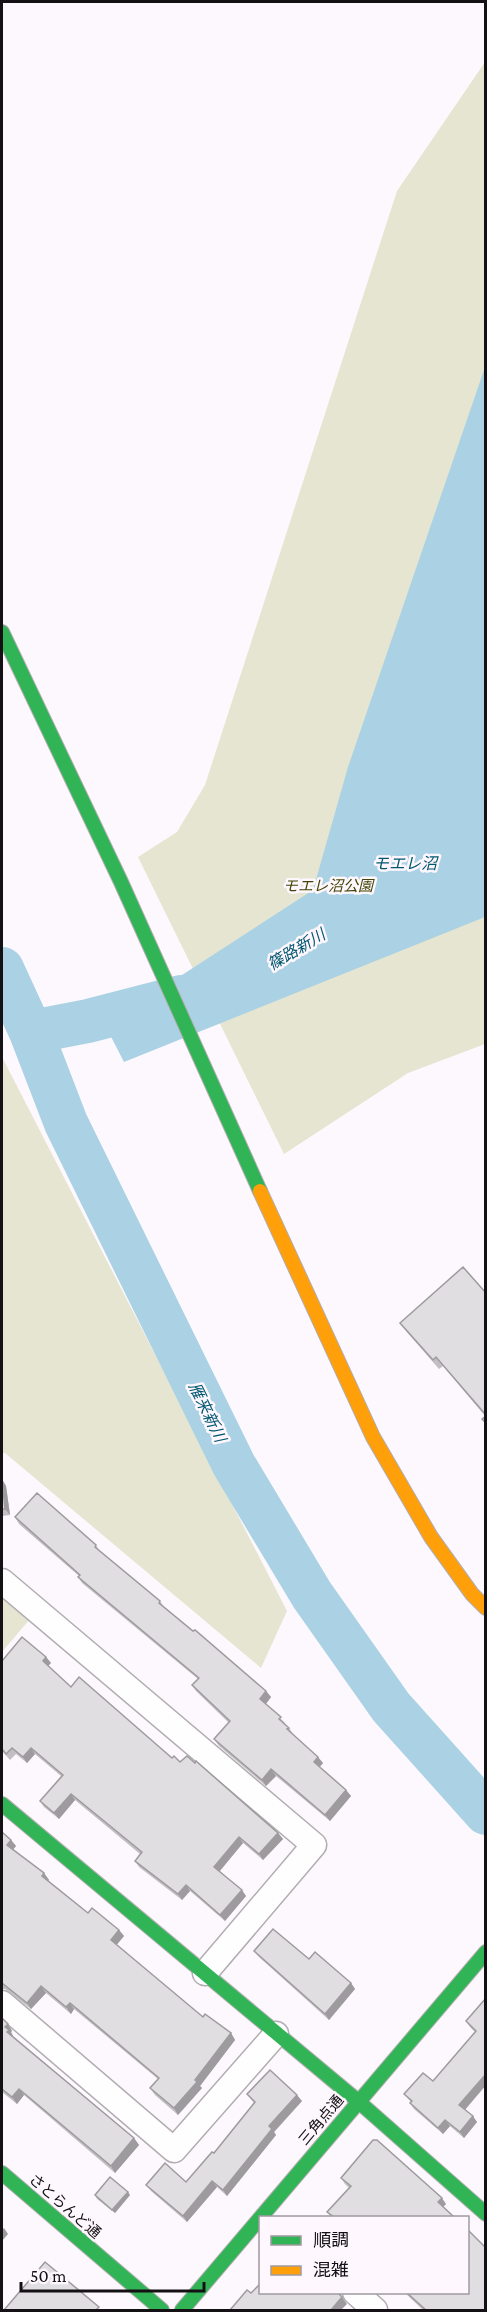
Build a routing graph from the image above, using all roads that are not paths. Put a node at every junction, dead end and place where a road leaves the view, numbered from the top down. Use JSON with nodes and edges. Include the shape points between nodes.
{"nodes":[{"id":1,"x":2,"y":632,"type":"edge"},
{"id":2,"x":2,"y":1581,"type":"edge"},
{"id":3,"x":486,"y":1608,"type":"edge"},
{"id":4,"x":2,"y":1804,"type":"edge"},
{"id":5,"x":486,"y":1952,"type":"edge"},
{"id":6,"x":205,"y":1973,"type":"junction"},
{"id":7,"x":2,"y":2003,"type":"edge"},
{"id":8,"x":276,"y":2034,"type":"junction"},
{"id":9,"x":359,"y":2102,"type":"junction"},
{"id":10,"x":2,"y":2174,"type":"edge"},
{"id":11,"x":486,"y":2214,"type":"edge"},
{"id":12,"x":268,"y":2215,"type":"edge"},
{"id":13,"x":259,"y":2225,"type":"edge"},
{"id":14,"x":357,"y":2294,"type":"edge"},
{"id":15,"x":162,"y":2310,"type":"edge"},
{"id":16,"x":182,"y":2310,"type":"edge"},
{"id":17,"x":375,"y":2310,"type":"edge"}],
"edges":[{"from":1,"to":3,"type":"street","via":[[128,898],[373,1437],[431,1537]]},
{"from":2,"to":6,"type":"street","via":[[314,1845]]},
{"from":4,"to":6,"type":"street"},
{"from":5,"to":9,"type":"street","name":"三角点通"},
{"from":6,"to":8,"type":"street"},
{"from":7,"to":8,"type":"street","via":[[174,2150]]},
{"from":8,"to":9,"type":"street"},
{"from":9,"to":11,"type":"street"},
{"from":9,"to":12,"type":"street","name":"三角点通"},
{"from":10,"to":15,"type":"street","name":"さとらんど通"},
{"from":13,"to":16,"type":"street","name":"三角点通"},
{"from":14,"to":17,"type":"street"}]}
